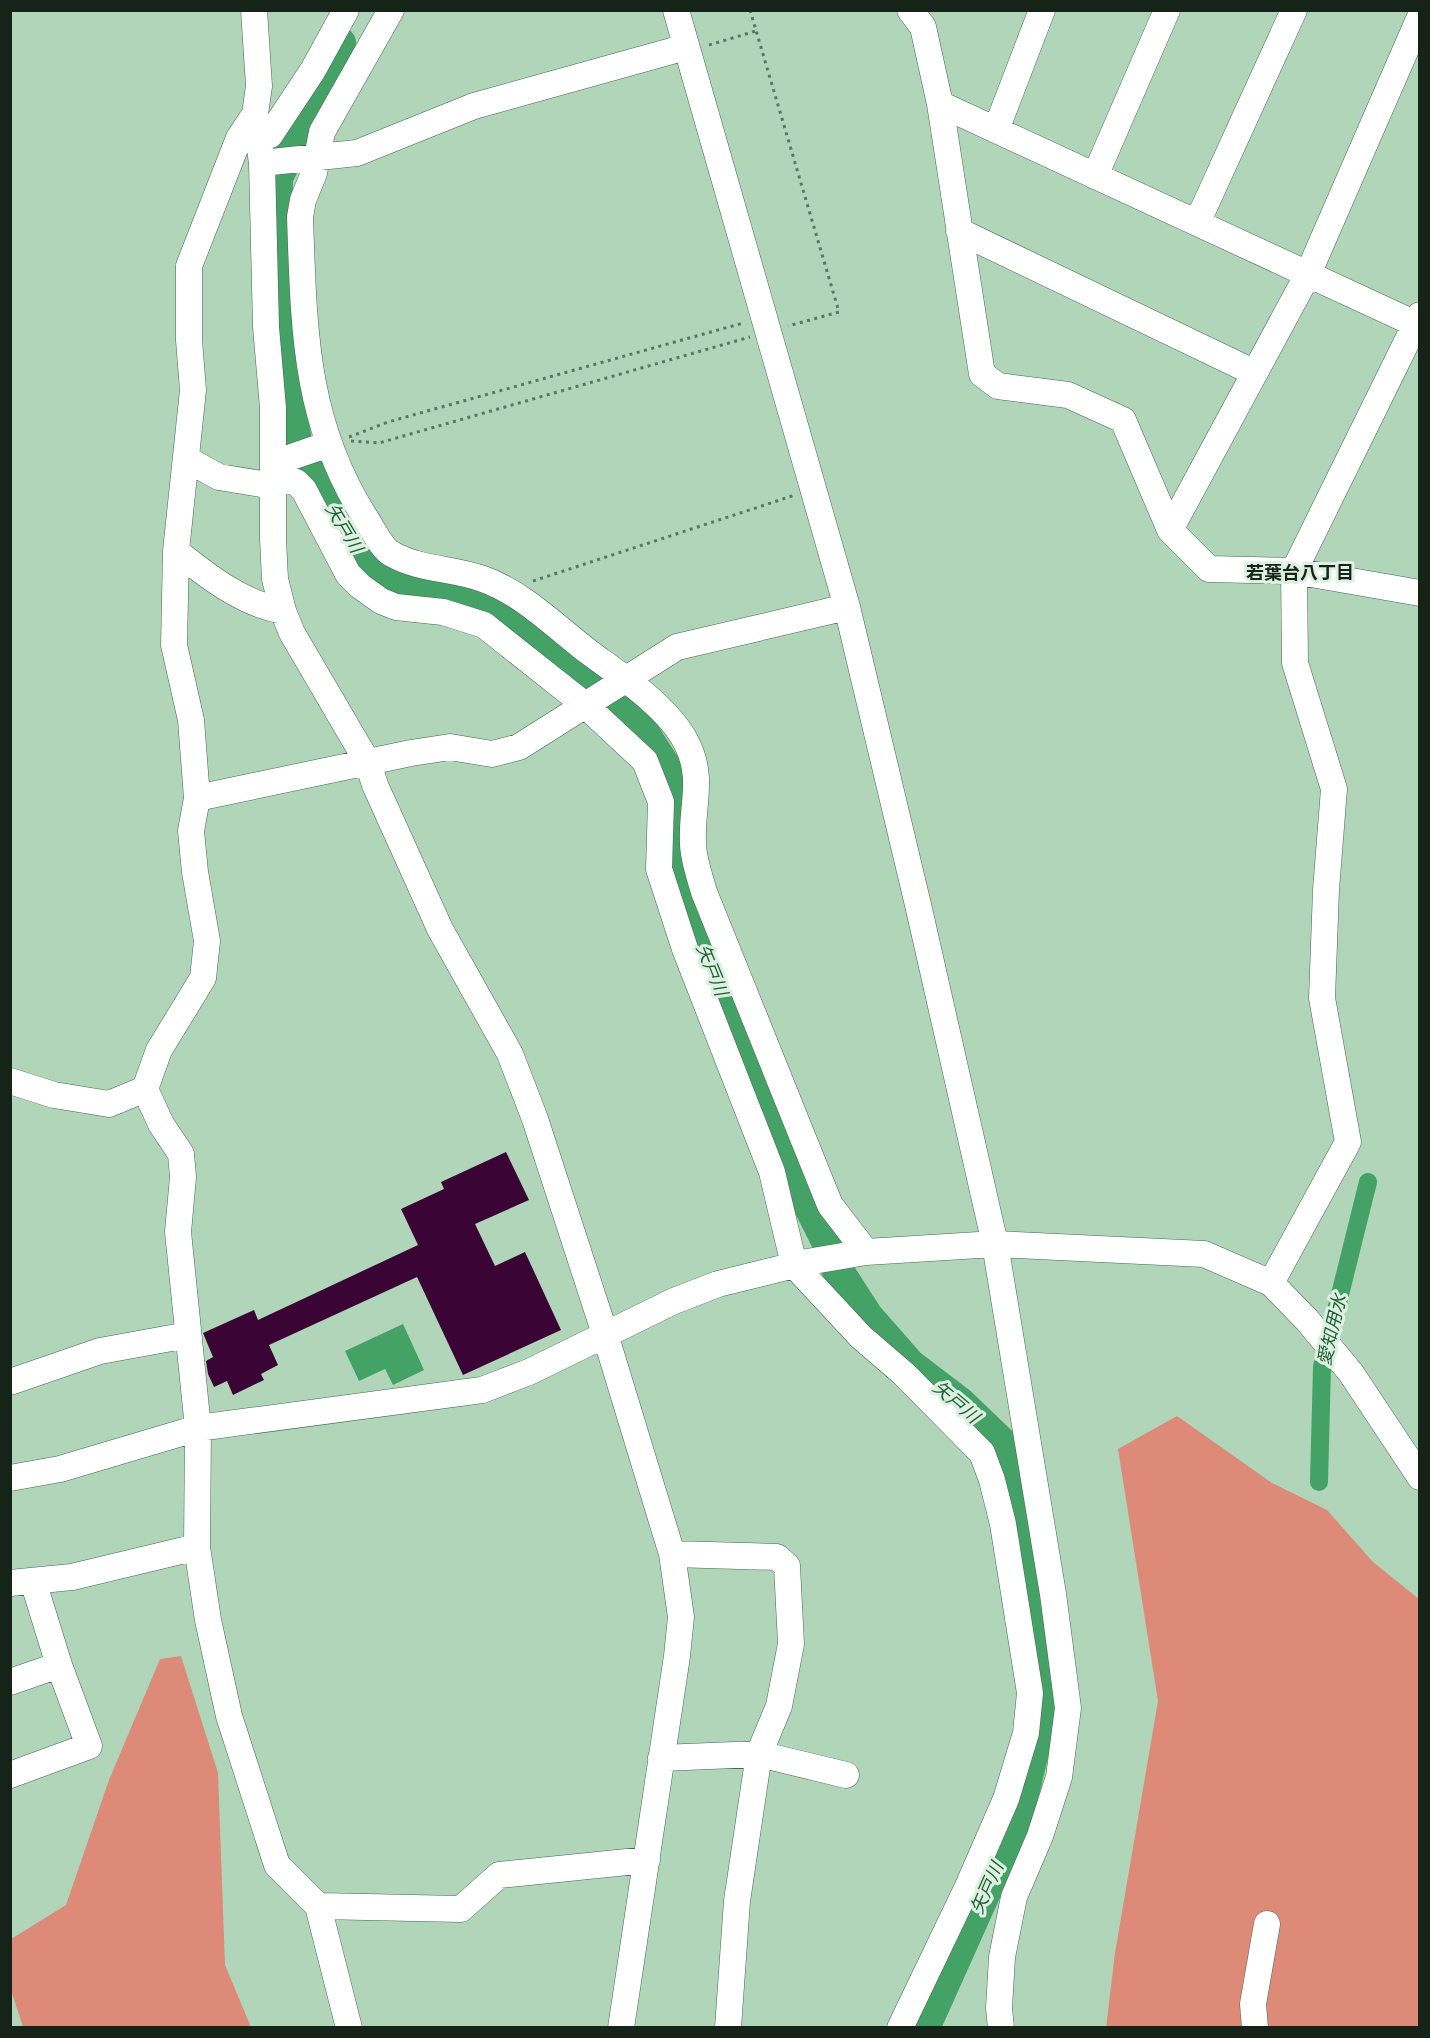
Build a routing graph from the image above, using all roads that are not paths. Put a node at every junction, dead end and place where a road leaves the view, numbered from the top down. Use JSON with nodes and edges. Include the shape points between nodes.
{"nodes":[{"id":1,"x":254,"y":10,"type":"edge"},
{"id":2,"x":346,"y":10,"type":"edge"},
{"id":3,"x":391,"y":10,"type":"edge"},
{"id":4,"x":676,"y":10,"type":"edge"},
{"id":5,"x":1042,"y":10,"type":"edge"},
{"id":6,"x":1167,"y":10,"type":"edge"},
{"id":7,"x":1294,"y":10,"type":"edge"},
{"id":8,"x":921,"y":16,"type":"edge"},
{"id":9,"x":1419,"y":17,"type":"edge"},
{"id":10,"x":687,"y":49,"type":"junction"},
{"id":11,"x":940,"y":104,"type":"junction"},
{"id":12,"x":257,"y":125,"type":"junction"},
{"id":13,"x":996,"y":130,"type":"junction"},
{"id":14,"x":317,"y":159,"type":"junction"},
{"id":15,"x":262,"y":163,"type":"junction"},
{"id":16,"x":1095,"y":176,"type":"junction"},
{"id":17,"x":1197,"y":223,"type":"junction"},
{"id":18,"x":958,"y":231,"type":"junction"},
{"id":19,"x":1308,"y":274,"type":"junction"},
{"id":20,"x":1418,"y":322,"type":"edge"},
{"id":21,"x":1255,"y":373,"type":"junction"},
{"id":22,"x":329,"y":444,"type":"junction"},
{"id":23,"x":188,"y":460,"type":"junction"},
{"id":24,"x":274,"y":475,"type":"junction"},
{"id":25,"x":1170,"y":530,"type":"junction"},
{"id":26,"x":176,"y":551,"type":"junction"},
{"id":27,"x":1294,"y":571,"type":"junction"},
{"id":28,"x":1419,"y":593,"type":"edge"},
{"id":29,"x":847,"y":607,"type":"junction"},
{"id":30,"x":283,"y":611,"type":"junction"},
{"id":31,"x":626,"y":680,"type":"junction"},
{"id":32,"x":585,"y":705,"type":"junction"},
{"id":33,"x":368,"y":763,"type":"junction"},
{"id":34,"x":197,"y":798,"type":"junction"},
{"id":35,"x":10,"y":1081,"type":"edge"},
{"id":36,"x":145,"y":1089,"type":"junction"},
{"id":37,"x":995,"y":1244,"type":"junction"},
{"id":38,"x":866,"y":1252,"type":"junction"},
{"id":39,"x":800,"y":1264,"type":"junction"},
{"id":40,"x":1271,"y":1283,"type":"junction"},
{"id":41,"x":605,"y":1334,"type":"junction"},
{"id":42,"x":188,"y":1335,"type":"junction"},
{"id":43,"x":10,"y":1382,"type":"edge"},
{"id":44,"x":198,"y":1428,"type":"junction"},
{"id":45,"x":1419,"y":1477,"type":"edge"},
{"id":46,"x":10,"y":1478,"type":"edge"},
{"id":47,"x":197,"y":1547,"type":"junction"},
{"id":48,"x":672,"y":1554,"type":"junction"},
{"id":49,"x":22,"y":1582,"type":"edge"},
{"id":50,"x":59,"y":1665,"type":"junction"},
{"id":51,"x":10,"y":1682,"type":"edge"},
{"id":52,"x":759,"y":1754,"type":"junction"},
{"id":53,"x":661,"y":1758,"type":"junction"},
{"id":54,"x":10,"y":1775,"type":"edge"},
{"id":55,"x":846,"y":1775,"type":"dead end"},
{"id":56,"x":646,"y":1860,"type":"junction"},
{"id":57,"x":318,"y":1906,"type":"junction"},
{"id":58,"x":1267,"y":1924,"type":"dead end"},
{"id":59,"x":1000,"y":2018,"type":"edge"},
{"id":60,"x":349,"y":2028,"type":"edge"},
{"id":61,"x":621,"y":2028,"type":"edge"},
{"id":62,"x":728,"y":2028,"type":"edge"},
{"id":63,"x":900,"y":2028,"type":"edge"},
{"id":64,"x":1017,"y":2028,"type":"edge"},
{"id":65,"x":1255,"y":2028,"type":"edge"}],
"edges":[{"from":1,"to":12,"type":"street","via":[[259,86]]},
{"from":2,"to":12,"type":"street","via":[[270,135]]},
{"from":3,"to":14,"type":"street","via":[[322,132]]},
{"from":4,"to":10,"type":"street"},
{"from":5,"to":13,"type":"street"},
{"from":6,"to":16,"type":"street"},
{"from":7,"to":17,"type":"street"},
{"from":8,"to":11,"type":"street"},
{"from":9,"to":19,"type":"street"},
{"from":10,"to":14,"type":"street","via":[[474,106],[357,153]]},
{"from":10,"to":29,"type":"street"},
{"from":11,"to":13,"type":"street"},
{"from":11,"to":18,"type":"street"},
{"from":12,"to":15,"type":"street"},
{"from":12,"to":23,"type":"street","via":[[239,138],[189,266],[193,390]]},
{"from":13,"to":16,"type":"street"},
{"from":14,"to":15,"type":"street"},
{"from":14,"to":22,"type":"street","via":[[300,217],[305,337],[308,365]]},
{"from":15,"to":24,"type":"street"},
{"from":16,"to":17,"type":"street"},
{"from":17,"to":19,"type":"street"},
{"from":18,"to":21,"type":"street"},
{"from":18,"to":25,"type":"street","via":[[982,374],[998,387],[1068,395],[1123,420]]},
{"from":19,"to":20,"type":"street"},
{"from":19,"to":21,"type":"street"},
{"from":20,"to":27,"type":"street"},
{"from":21,"to":25,"type":"street"},
{"from":22,"to":24,"type":"street"},
{"from":22,"to":31,"type":"street","via":[[354,500],[388,553],[414,565],[485,579],[519,597]]},
{"from":23,"to":24,"type":"street","via":[[219,477]]},
{"from":23,"to":26,"type":"street"},
{"from":24,"to":30,"type":"street","via":[[274,569]]},
{"from":24,"to":32,"type":"street","via":[[296,482],[304,490],[348,574],[381,602],[443,612],[484,625]]},
{"from":25,"to":27,"type":"street","via":[[1209,569]]},
{"from":26,"to":30,"type":"street","via":[[233,591],[265,608]]},
{"from":26,"to":34,"type":"street","via":[[174,645],[191,720]]},
{"from":27,"to":28,"type":"street"},
{"from":27,"to":40,"type":"street","via":[[1295,663],[1335,789],[1322,999],[1348,1142]]},
{"from":29,"to":31,"type":"street","via":[[677,647]]},
{"from":29,"to":37,"type":"street"},
{"from":30,"to":33,"type":"street"},
{"from":31,"to":32,"type":"street"},
{"from":31,"to":38,"type":"street","via":[[667,716],[686,741],[698,778],[692,844],[704,892],[830,1205]]},
{"from":32,"to":33,"type":"street","via":[[519,747],[492,754],[450,747]]},
{"from":32,"to":39,"type":"street","via":[[645,761],[661,802],[659,869],[685,949],[772,1172]]},
{"from":33,"to":34,"type":"street"},
{"from":33,"to":41,"type":"street","via":[[440,929],[510,1054]]},
{"from":34,"to":36,"type":"street","via":[[191,831],[207,941],[203,978],[159,1050]]},
{"from":35,"to":36,"type":"street","via":[[54,1095],[109,1104]]},
{"from":36,"to":42,"type":"street","via":[[180,1154],[183,1177],[178,1232]]},
{"from":37,"to":38,"type":"street"},
{"from":37,"to":40,"type":"street","via":[[1204,1254]]},
{"from":37,"to":59,"type":"street","via":[[1050,1572],[1068,1708],[1059,1778],[1014,1897],[1002,1957]]},
{"from":38,"to":39,"type":"street"},
{"from":39,"to":41,"type":"street","via":[[718,1284]]},
{"from":39,"to":63,"type":"street","via":[[853,1329],[904,1374],[982,1454],[1003,1524],[1030,1693],[1026,1733],[1006,1799]]},
{"from":40,"to":45,"type":"street","via":[[1351,1373]]},
{"from":41,"to":44,"type":"street","via":[[529,1372],[482,1390]]},
{"from":41,"to":48,"type":"street"},
{"from":42,"to":43,"type":"street","via":[[100,1351]]},
{"from":42,"to":44,"type":"street"},
{"from":44,"to":46,"type":"street","via":[[60,1469]]},
{"from":44,"to":47,"type":"street"},
{"from":47,"to":49,"type":"street","via":[[72,1577]]},
{"from":47,"to":57,"type":"street","via":[[229,1716],[277,1865]]},
{"from":48,"to":52,"type":"street","via":[[777,1557],[787,1566],[791,1644],[779,1706]]},
{"from":48,"to":53,"type":"street","via":[[681,1617]]},
{"from":49,"to":50,"type":"street"},
{"from":50,"to":51,"type":"street"},
{"from":50,"to":54,"type":"street","via":[[89,1746]]},
{"from":52,"to":53,"type":"street"},
{"from":52,"to":55,"type":"street"},
{"from":52,"to":62,"type":"street","via":[[737,1901]]},
{"from":53,"to":56,"type":"street"},
{"from":56,"to":57,"type":"street","via":[[499,1875],[460,1909]]},
{"from":56,"to":61,"type":"street"},
{"from":57,"to":60,"type":"street"},
{"from":58,"to":65,"type":"street","via":[[1253,2004]]},
{"from":59,"to":64,"type":"street"}]}
